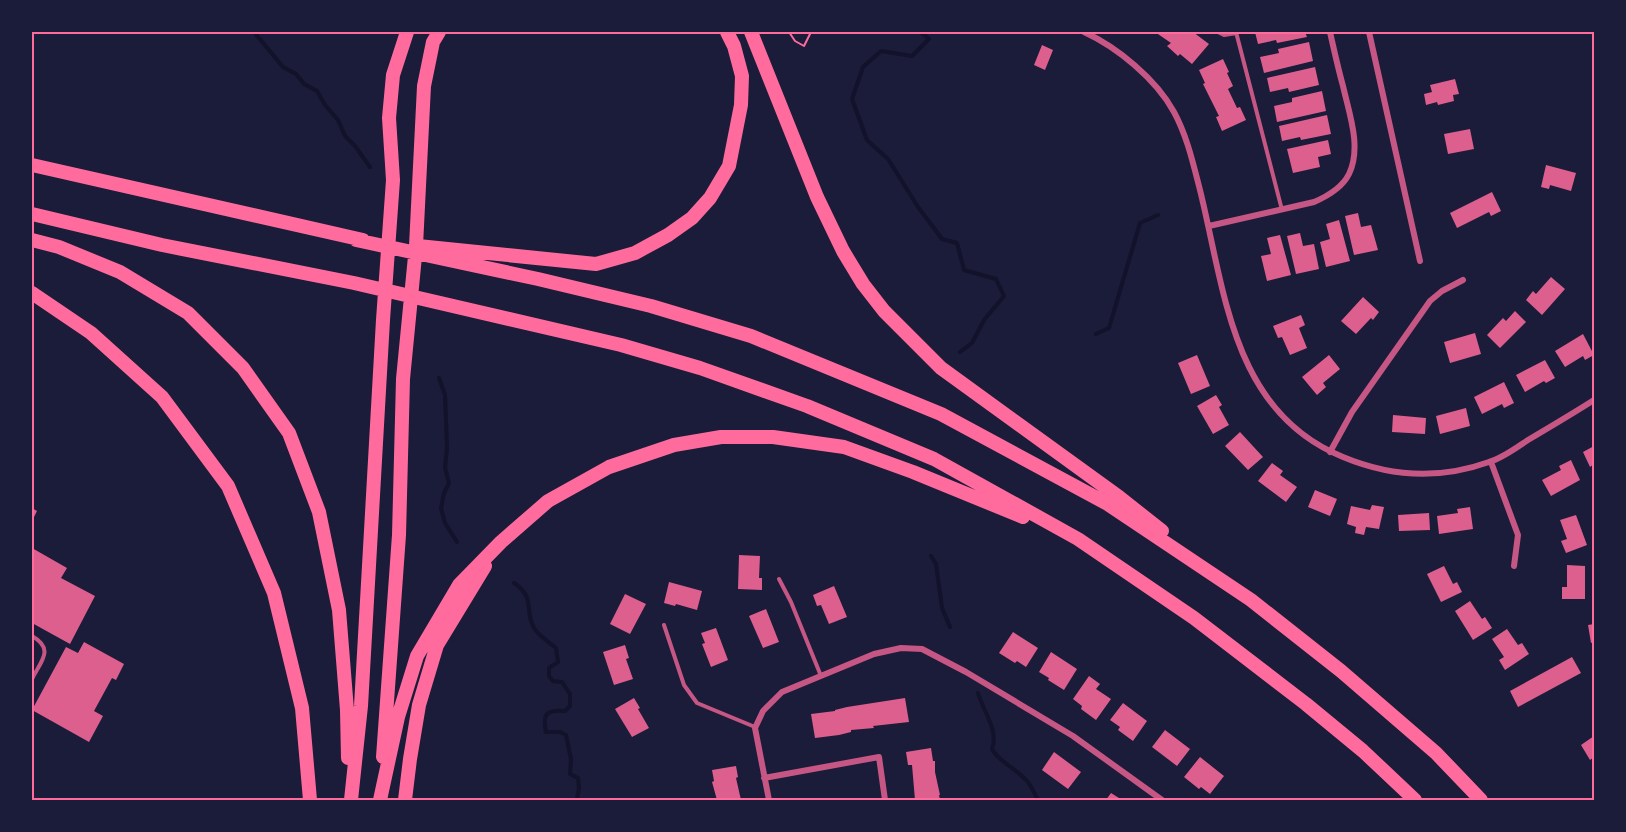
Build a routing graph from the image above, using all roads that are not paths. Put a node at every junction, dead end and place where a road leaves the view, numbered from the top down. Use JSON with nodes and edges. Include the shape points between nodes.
{"nodes":[{"id":1,"x":407,"y":32,"type":"edge"},
{"id":2,"x":439,"y":32,"type":"edge"},
{"id":3,"x":727,"y":32,"type":"edge"},
{"id":4,"x":751,"y":32,"type":"edge"},
{"id":5,"x":1083,"y":32,"type":"edge"},
{"id":6,"x":1218,"y":32,"type":"edge"},
{"id":7,"x":1236,"y":32,"type":"edge"},
{"id":8,"x":1330,"y":32,"type":"edge"},
{"id":9,"x":1369,"y":32,"type":"edge"},
{"id":10,"x":32,"y":165,"type":"edge"},
{"id":11,"x":1282,"y":211,"type":"junction"},
{"id":12,"x":32,"y":214,"type":"edge"},
{"id":13,"x":1209,"y":226,"type":"junction"},
{"id":14,"x":32,"y":240,"type":"edge"},
{"id":15,"x":448,"y":254,"type":"junction"},
{"id":16,"x":1420,"y":261,"type":"dead end"},
{"id":17,"x":1463,"y":280,"type":"dead end"},
{"id":18,"x":32,"y":293,"type":"edge"},
{"id":19,"x":1594,"y":400,"type":"edge"},
{"id":20,"x":1330,"y":452,"type":"junction"},
{"id":21,"x":1491,"y":462,"type":"junction"},
{"id":22,"x":1078,"y":539,"type":"junction"},
{"id":23,"x":501,"y":542,"type":"junction"},
{"id":24,"x":1514,"y":566,"type":"dead end"},
{"id":25,"x":779,"y":579,"type":"dead end"},
{"id":26,"x":1251,"y":600,"type":"junction"},
{"id":27,"x":664,"y":625,"type":"dead end"},
{"id":28,"x":32,"y":636,"type":"edge"},
{"id":29,"x":822,"y":676,"type":"junction"},
{"id":30,"x":32,"y":679,"type":"edge"},
{"id":31,"x":755,"y":728,"type":"junction"},
{"id":32,"x":764,"y":777,"type":"junction"},
{"id":33,"x":310,"y":801,"type":"edge"},
{"id":34,"x":349,"y":801,"type":"edge"},
{"id":35,"x":380,"y":801,"type":"edge"},
{"id":36,"x":405,"y":801,"type":"edge"},
{"id":37,"x":769,"y":801,"type":"edge"},
{"id":38,"x":885,"y":801,"type":"edge"},
{"id":39,"x":1162,"y":801,"type":"edge"},
{"id":40,"x":1415,"y":801,"type":"edge"},
{"id":41,"x":1482,"y":801,"type":"edge"}],
"edges":[{"from":1,"to":34,"type":"highway","via":[[393,75],[389,118],[393,180],[361,706]]},
{"from":2,"to":35,"type":"highway","via":[[433,42],[424,86]]},
{"from":3,"to":15,"type":"highway","via":[[742,76],[736,135],[729,166],[710,198],[692,218],[635,253],[596,264]]},
{"from":4,"to":26,"type":"highway","via":[[827,219],[863,284],[884,311],[941,368]]},
{"from":5,"to":13,"type":"street","via":[[1133,65],[1173,111],[1191,153]]},
{"from":6,"to":7,"type":"lane"},
{"from":7,"to":11,"type":"lane"},
{"from":8,"to":11,"type":"street","via":[[1353,128],[1354,158],[1341,186],[1329,195]]},
{"from":9,"to":16,"type":"street"},
{"from":10,"to":15,"type":"highway","via":[[356,240]]},
{"from":11,"to":13,"type":"street"},
{"from":12,"to":22,"type":"highway","via":[[162,245],[354,283],[700,368],[807,406],[934,459]]},
{"from":13,"to":20,"type":"street","via":[[1225,305],[1247,364],[1262,392],[1285,420]]},
{"from":14,"to":34,"type":"highway","via":[[120,272],[188,313],[243,368],[289,433],[319,512],[339,610]]},
{"from":15,"to":26,"type":"highway","via":[[751,336],[941,414],[1106,503]]},
{"from":17,"to":20,"type":"street","via":[[1430,301],[1352,412]]},
{"from":18,"to":33,"type":"highway","via":[[91,333],[162,397],[228,486],[274,593],[302,708]]},
{"from":19,"to":21,"type":"street"},
{"from":20,"to":21,"type":"street","via":[[1364,466],[1430,475]]},
{"from":21,"to":24,"type":"street","via":[[1518,535]]},
{"from":22,"to":23,"type":"highway","via":[[844,447],[773,436],[721,437],[674,445],[609,467],[549,501]]},
{"from":22,"to":40,"type":"highway","via":[[1251,661],[1363,751]]},
{"from":23,"to":35,"type":"highway","via":[[459,585],[417,656],[398,717]]},
{"from":23,"to":36,"type":"highway","via":[[437,645],[419,705]]},
{"from":25,"to":29,"type":"lane"},
{"from":26,"to":41,"type":"highway","via":[[1436,753]]},
{"from":27,"to":31,"type":"lane","via":[[684,686],[697,703]]},
{"from":28,"to":30,"type":"lane","via":[[44,645],[45,652]]},
{"from":29,"to":31,"type":"street","via":[[782,692],[763,711]]},
{"from":29,"to":39,"type":"street","via":[[874,654],[901,648],[922,650],[1073,736]]},
{"from":31,"to":32,"type":"street"},
{"from":32,"to":37,"type":"street"},
{"from":32,"to":38,"type":"street","via":[[879,757]]}]}
